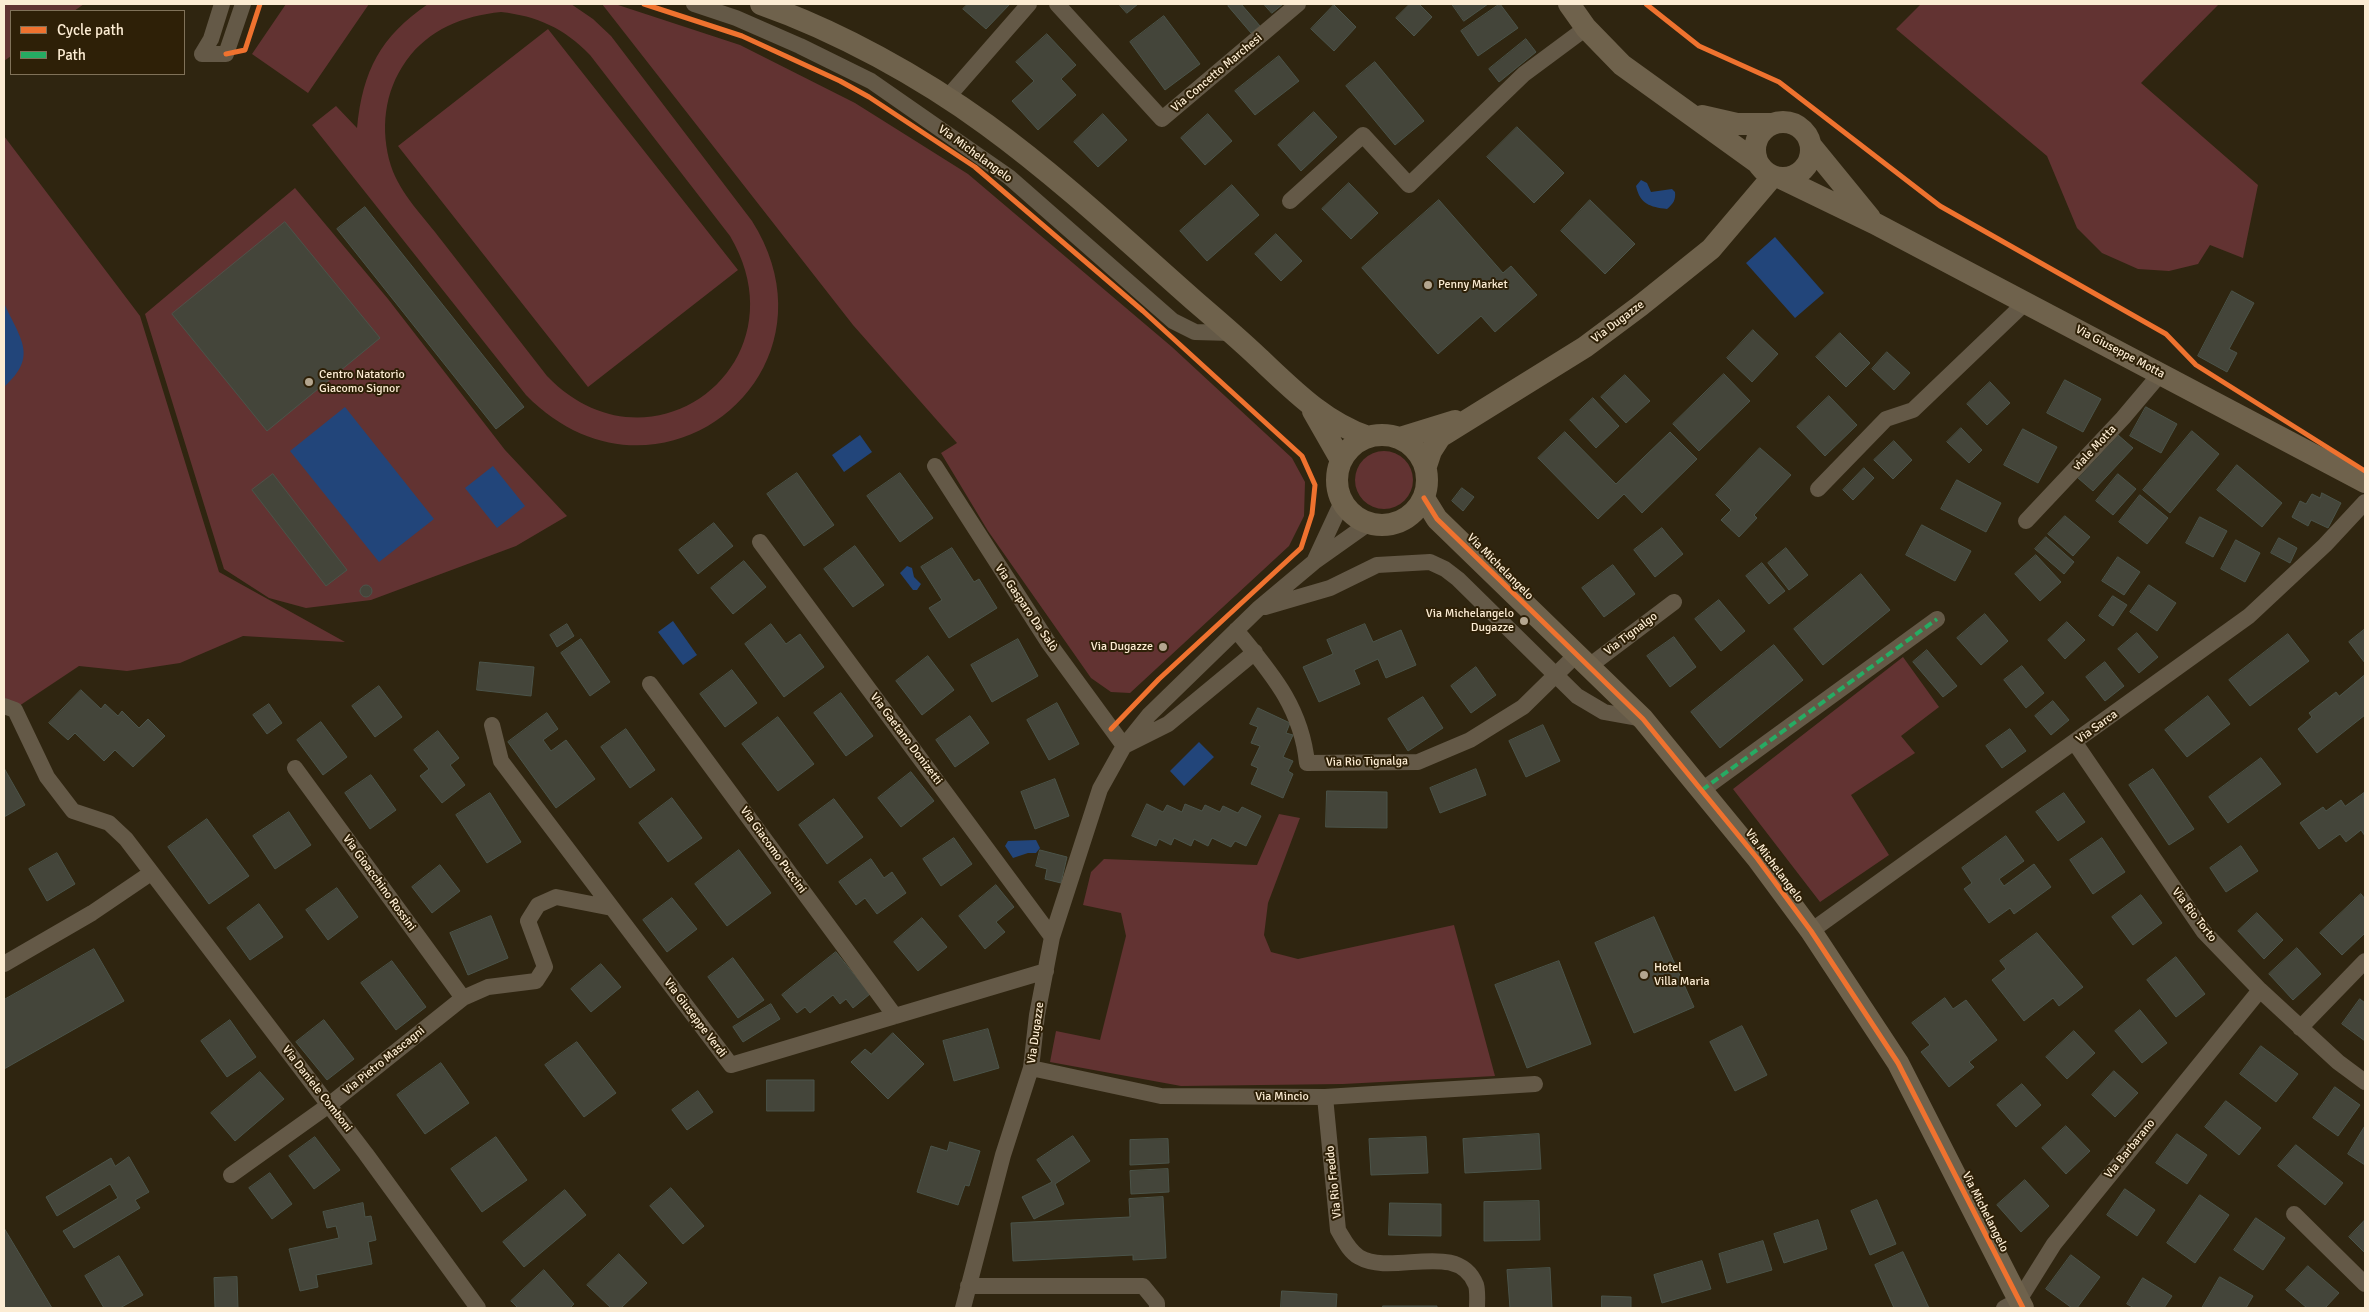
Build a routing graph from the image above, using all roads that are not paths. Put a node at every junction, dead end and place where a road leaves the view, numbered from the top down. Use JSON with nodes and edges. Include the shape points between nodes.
{"nodes":[{"id":1,"x":222,"y":4,"type":"edge"},
{"id":2,"x":243,"y":4,"type":"edge"},
{"id":3,"x":694,"y":4,"type":"edge"},
{"id":4,"x":762,"y":4,"type":"edge"},
{"id":5,"x":1029,"y":4,"type":"edge"},
{"id":6,"x":1057,"y":4,"type":"edge"},
{"id":7,"x":1298,"y":4,"type":"edge"},
{"id":8,"x":1569,"y":4,"type":"edge"},
{"id":9,"x":1586,"y":28,"type":"junction"},
{"id":10,"x":946,"y":99,"type":"junction"},
{"id":11,"x":1687,"y":112,"type":"junction"},
{"id":12,"x":1771,"y":124,"type":"junction"},
{"id":13,"x":1812,"y":147,"type":"junction"},
{"id":14,"x":1769,"y":171,"type":"junction"},
{"id":15,"x":1290,"y":200,"type":"dead end"},
{"id":16,"x":1874,"y":222,"type":"junction"},
{"id":17,"x":2026,"y":302,"type":"junction"},
{"id":18,"x":1232,"y":333,"type":"junction"},
{"id":19,"x":2161,"y":373,"type":"junction"},
{"id":20,"x":1310,"y":406,"type":"junction"},
{"id":21,"x":1471,"y":416,"type":"junction"},
{"id":22,"x":1368,"y":437,"type":"junction"},
{"id":23,"x":1400,"y":438,"type":"junction"},
{"id":24,"x":1341,"y":460,"type":"junction"},
{"id":25,"x":935,"y":466,"type":"dead end"},
{"id":26,"x":1426,"y":466,"type":"junction"},
{"id":27,"x":2365,"y":482,"type":"edge"},
{"id":28,"x":1818,"y":489,"type":"dead end"},
{"id":29,"x":1424,"y":498,"type":"junction"},
{"id":30,"x":1342,"y":502,"type":"junction"},
{"id":31,"x":2365,"y":502,"type":"edge"},
{"id":32,"x":1403,"y":521,"type":"junction"},
{"id":33,"x":2026,"y":521,"type":"dead end"},
{"id":34,"x":1369,"y":523,"type":"junction"},
{"id":35,"x":760,"y":542,"type":"dead end"},
{"id":36,"x":1464,"y":546,"type":"junction"},
{"id":37,"x":1314,"y":562,"type":"junction"},
{"id":38,"x":1674,"y":602,"type":"dead end"},
{"id":39,"x":1258,"y":609,"type":"junction"},
{"id":40,"x":1937,"y":619,"type":"dead end"},
{"id":41,"x":1236,"y":630,"type":"junction"},
{"id":42,"x":1254,"y":652,"type":"junction"},
{"id":43,"x":1582,"y":661,"type":"junction"},
{"id":44,"x":1556,"y":674,"type":"junction"},
{"id":45,"x":650,"y":684,"type":"dead end"},
{"id":46,"x":4,"y":706,"type":"edge"},
{"id":47,"x":1643,"y":719,"type":"junction"},
{"id":48,"x":492,"y":725,"type":"dead end"},
{"id":49,"x":2075,"y":743,"type":"junction"},
{"id":50,"x":1124,"y":746,"type":"junction"},
{"id":51,"x":295,"y":768,"type":"dead end"},
{"id":52,"x":1702,"y":790,"type":"junction"},
{"id":53,"x":151,"y":873,"type":"junction"},
{"id":54,"x":612,"y":908,"type":"junction"},
{"id":55,"x":1811,"y":931,"type":"junction"},
{"id":56,"x":1052,"y":937,"type":"junction"},
{"id":57,"x":2365,"y":961,"type":"edge"},
{"id":58,"x":4,"y":964,"type":"edge"},
{"id":59,"x":1046,"y":971,"type":"junction"},
{"id":60,"x":2260,"y":990,"type":"junction"},
{"id":61,"x":463,"y":998,"type":"junction"},
{"id":62,"x":896,"y":1016,"type":"junction"},
{"id":63,"x":2300,"y":1028,"type":"junction"},
{"id":64,"x":1031,"y":1068,"type":"junction"},
{"id":65,"x":2365,"y":1082,"type":"edge"},
{"id":66,"x":1535,"y":1084,"type":"dead end"},
{"id":67,"x":1325,"y":1097,"type":"junction"},
{"id":68,"x":329,"y":1105,"type":"junction"},
{"id":69,"x":230,"y":1175,"type":"dead end"},
{"id":70,"x":2294,"y":1214,"type":"dead end"},
{"id":71,"x":2365,"y":1284,"type":"edge"},
{"id":72,"x":968,"y":1286,"type":"junction"},
{"id":73,"x":2015,"y":1306,"type":"edge"},
{"id":74,"x":478,"y":1308,"type":"edge"},
{"id":75,"x":963,"y":1308,"type":"edge"},
{"id":76,"x":1157,"y":1308,"type":"edge"},
{"id":77,"x":1477,"y":1308,"type":"edge"}],
"edges":[{"from":1,"to":2,"type":"street","via":[[211,39],[202,54],[226,54]]},
{"from":3,"to":18,"type":"street","name":"Via Michelangelo","via":[[782,38],[871,81],[1009,177],[1172,321],[1195,332]]},
{"from":4,"to":10,"type":"street","via":[[791,14],[881,58]]},
{"from":5,"to":10,"type":"street"},
{"from":6,"to":7,"type":"street","name":"Via Concetto Marchesi","via":[[1162,119]]},
{"from":8,"to":9,"type":"street","name":"Via Giuseppe Motta"},
{"from":9,"to":11,"type":"street","name":"Via Giuseppe Motta","via":[[1622,65]]},
{"from":9,"to":15,"type":"street","via":[[1524,74],[1408,185],[1363,135]]},
{"from":10,"to":18,"type":"street","via":[[987,125]]},
{"from":11,"to":12,"type":"street","name":"Via Giuseppe Motta","via":[[1737,124]]},
{"from":11,"to":14,"type":"street","name":"Via Giuseppe Motta"},
{"from":12,"to":13,"type":"street","name":"Via Giuseppe Motta","via":[[1784,121],[1797,125],[1809,137]]},
{"from":12,"to":14,"type":"street","via":[[1757,140],[1755,154]]},
{"from":13,"to":14,"type":"street","via":[[1804,169],[1791,177]]},
{"from":13,"to":16,"type":"street","name":"Via Giuseppe Motta"},
{"from":14,"to":16,"type":"street","name":"Via Giuseppe Motta"},
{"from":14,"to":21,"type":"street","name":"Via Dugazze","via":[[1748,206],[1712,249],[1585,347]]},
{"from":16,"to":17,"type":"street","name":"Via Giuseppe Motta"},
{"from":17,"to":19,"type":"street","name":"Via Giuseppe Motta"},
{"from":17,"to":28,"type":"street","via":[[1913,410],[1886,419]]},
{"from":18,"to":20,"type":"street"},
{"from":19,"to":27,"type":"street","name":"Via Giuseppe Motta"},
{"from":19,"to":33,"type":"street","name":"viale Motta"},
{"from":20,"to":22,"type":"street","via":[[1349,430]]},
{"from":20,"to":24,"type":"street"},
{"from":21,"to":23,"type":"street","name":"Via Dugazze"},
{"from":21,"to":26,"type":"street","name":"Via Dugazze","via":[[1440,437]]},
{"from":22,"to":23,"type":"street","via":[[1390,435]]},
{"from":22,"to":24,"type":"street","via":[[1358,442]]},
{"from":23,"to":26,"type":"street","via":[[1420,454]]},
{"from":24,"to":30,"type":"street","via":[[1337,474]]},
{"from":25,"to":50,"type":"street","name":"Via Gasparo Da Salò","via":[[1048,642]]},
{"from":26,"to":29,"type":"street","via":[[1428,488]]},
{"from":29,"to":32,"type":"street","via":[[1412,515]]},
{"from":29,"to":36,"type":"street","name":"Via Michelangelo","via":[[1437,519]]},
{"from":30,"to":34,"type":"street","via":[[1354,515]]},
{"from":30,"to":37,"type":"street","name":"Via Dugazze"},
{"from":31,"to":49,"type":"street","name":"Via Sarca","via":[[2325,545],[2249,616]]},
{"from":32,"to":34,"type":"street","via":[[1392,525]]},
{"from":32,"to":36,"type":"street","name":"Via Michelangelo"},
{"from":34,"to":37,"type":"street","name":"Via Dugazze"},
{"from":35,"to":56,"type":"street","name":"Via Gaetano Donizetti"},
{"from":36,"to":43,"type":"street","name":"Via Michelangelo"},
{"from":37,"to":39,"type":"street","name":"Via Dugazze"},
{"from":38,"to":43,"type":"street","name":"Via Tignalgo"},
{"from":39,"to":41,"type":"street","name":"Via Dugazze"},
{"from":39,"to":44,"type":"street","name":"Via Dugazze","via":[[1330,588],[1377,565],[1430,562],[1458,580]]},
{"from":40,"to":52,"type":"street"},
{"from":41,"to":42,"type":"street","name":"Via Rio Tignalga"},
{"from":41,"to":50,"type":"street","name":"Via Dugazze","via":[[1149,715]]},
{"from":42,"to":44,"type":"street","name":"Via Rio Tignalga","via":[[1277,680],[1295,710],[1307,763],[1418,762],[1470,740],[1523,707]]},
{"from":42,"to":50,"type":"street","via":[[1168,724]]},
{"from":43,"to":44,"type":"street","name":"Via Rio Tignalga"},
{"from":43,"to":47,"type":"street","name":"Via Michelangelo"},
{"from":44,"to":47,"type":"street","name":"Via Dugazze","via":[[1577,696],[1604,712]]},
{"from":45,"to":62,"type":"street","name":"Via Giacomo Puccini"},
{"from":46,"to":53,"type":"street","name":"Via Daniele Comboni","via":[[15,710],[47,777],[73,811],[109,823],[126,839]]},
{"from":47,"to":52,"type":"street","name":"Via Michelangelo"},
{"from":48,"to":54,"type":"street","name":"Via Giuseppe Verdi","via":[[501,761]]},
{"from":49,"to":55,"type":"street","name":"Via Sarca"},
{"from":49,"to":60,"type":"street","name":"Via Rio Torto","via":[[2204,932]]},
{"from":50,"to":56,"type":"street","name":"Via Dugazze","via":[[1100,789]]},
{"from":51,"to":61,"type":"street","name":"Via Gioacchino Rossini"},
{"from":52,"to":55,"type":"street","name":"Via Michelangelo"},
{"from":53,"to":58,"type":"street","via":[[92,913]]},
{"from":53,"to":68,"type":"street","name":"Via Daniele Comboni"},
{"from":54,"to":61,"type":"street","name":"Via Pietro Mascagni","via":[[556,897],[538,905],[528,921],[545,967],[536,981],[488,987]]},
{"from":54,"to":62,"type":"street","name":"Via Giuseppe Verdi","via":[[731,1066]]},
{"from":55,"to":73,"type":"street","name":"Via Michelangelo","via":[[1898,1063]]},
{"from":56,"to":59,"type":"street","name":"Via Dugazze"},
{"from":57,"to":63,"type":"street"},
{"from":59,"to":62,"type":"street","name":"Via Giuseppe Verdi"},
{"from":59,"to":64,"type":"street","name":"Via Dugazze"},
{"from":60,"to":63,"type":"street","name":"Via Rio Torto"},
{"from":60,"to":73,"type":"street","name":"Via Barbarano","via":[[2054,1244]]},
{"from":61,"to":68,"type":"street","name":"Via Pietro Mascagni"},
{"from":63,"to":65,"type":"street","name":"Via Rio Torto"},
{"from":64,"to":67,"type":"street","name":"Via Mincio","via":[[1162,1096]]},
{"from":64,"to":72,"type":"street","name":"Via Dugazze"},
{"from":66,"to":67,"type":"street","name":"Via Mincio"},
{"from":67,"to":77,"type":"street","name":"Via Rio Freddo","via":[[1338,1230],[1348,1248],[1359,1257],[1378,1264],[1438,1260],[1458,1265],[1469,1273],[1476,1287]]},
{"from":68,"to":69,"type":"street","name":"Via Pietro Mascagni"},
{"from":68,"to":74,"type":"street","name":"Via Daniele Comboni"},
{"from":70,"to":71,"type":"street"},
{"from":72,"to":75,"type":"street","name":"Via Dugazze"},
{"from":72,"to":76,"type":"street","via":[[1143,1286],[1157,1303]]}]}
